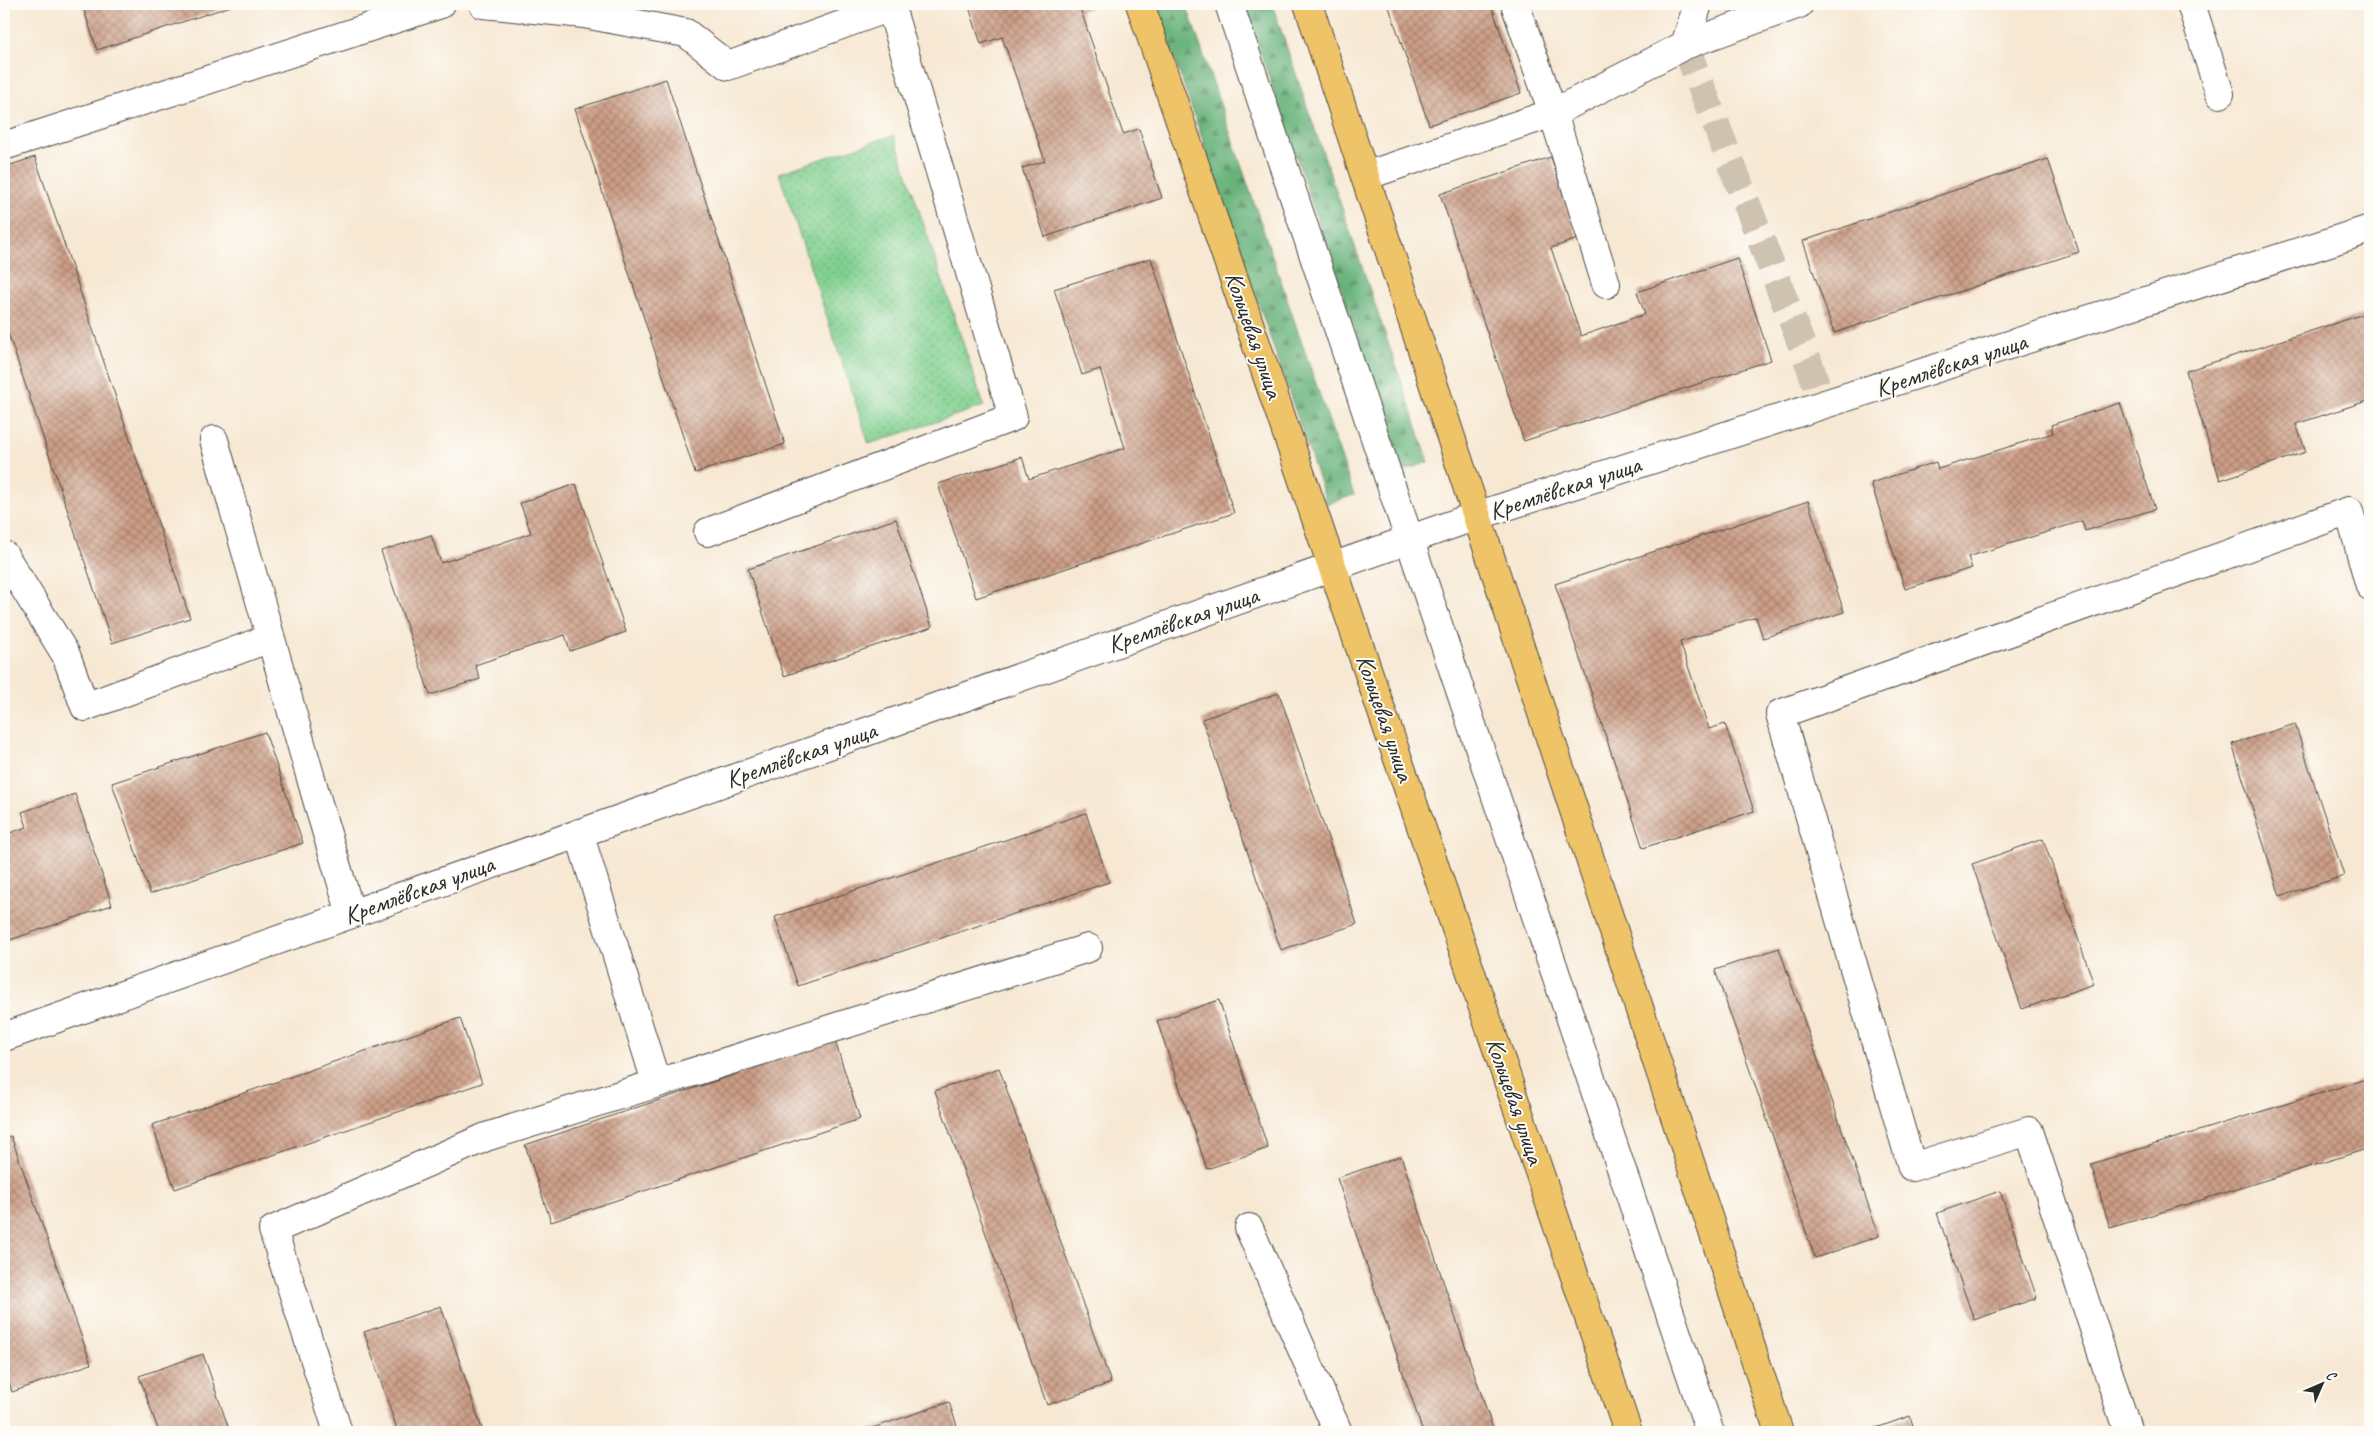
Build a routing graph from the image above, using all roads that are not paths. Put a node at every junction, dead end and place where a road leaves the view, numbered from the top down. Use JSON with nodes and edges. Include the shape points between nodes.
{"nodes":[{"id":1,"x":441,"y":4,"type":"edge"},
{"id":2,"x":483,"y":4,"type":"edge"},
{"id":3,"x":1140,"y":4,"type":"edge"},
{"id":4,"x":1229,"y":4,"type":"edge"},
{"id":5,"x":1308,"y":4,"type":"edge"},
{"id":6,"x":1515,"y":4,"type":"edge"},
{"id":7,"x":1698,"y":4,"type":"edge"},
{"id":8,"x":1799,"y":4,"type":"edge"},
{"id":9,"x":2192,"y":4,"type":"edge"},
{"id":10,"x":893,"y":6,"type":"edge"},
{"id":11,"x":582,"y":9,"type":"edge"},
{"id":12,"x":1685,"y":45,"type":"junction"},
{"id":13,"x":2220,"y":94,"type":"dead end"},
{"id":14,"x":1553,"y":113,"type":"junction"},
{"id":15,"x":4,"y":146,"type":"edge"},
{"id":16,"x":1365,"y":176,"type":"junction"},
{"id":17,"x":2370,"y":229,"type":"edge"},
{"id":18,"x":1606,"y":284,"type":"dead end"},
{"id":19,"x":214,"y":440,"type":"dead end"},
{"id":20,"x":1476,"y":516,"type":"junction"},
{"id":21,"x":708,"y":532,"type":"dead end"},
{"id":22,"x":1410,"y":541,"type":"junction"},
{"id":23,"x":4,"y":555,"type":"edge"},
{"id":24,"x":1333,"y":567,"type":"junction"},
{"id":25,"x":2370,"y":586,"type":"edge"},
{"id":26,"x":270,"y":638,"type":"junction"},
{"id":27,"x":579,"y":833,"type":"junction"},
{"id":28,"x":352,"y":914,"type":"junction"},
{"id":29,"x":1088,"y":948,"type":"dead end"},
{"id":30,"x":4,"y":1037,"type":"edge"},
{"id":31,"x":656,"y":1082,"type":"junction"},
{"id":32,"x":1249,"y":1228,"type":"dead end"},
{"id":33,"x":338,"y":1432,"type":"edge"},
{"id":34,"x":1338,"y":1432,"type":"edge"},
{"id":35,"x":1628,"y":1432,"type":"edge"},
{"id":36,"x":1710,"y":1432,"type":"edge"},
{"id":37,"x":1779,"y":1432,"type":"edge"},
{"id":38,"x":2128,"y":1432,"type":"edge"}],
"edges":[{"from":1,"to":15,"type":"street"},
{"from":2,"to":11,"type":"street"},
{"from":3,"to":24,"type":"main road","name":"Кольцевая улица"},
{"from":4,"to":22,"type":"street"},
{"from":5,"to":16,"type":"main road"},
{"from":6,"to":14,"type":"street"},
{"from":7,"to":12,"type":"street"},
{"from":8,"to":12,"type":"street"},
{"from":9,"to":13,"type":"street"},
{"from":10,"to":11,"type":"street","via":[[728,66],[686,33]]},
{"from":10,"to":21,"type":"street","via":[[1013,417]]},
{"from":12,"to":14,"type":"street"},
{"from":14,"to":16,"type":"street"},
{"from":14,"to":18,"type":"street"},
{"from":16,"to":20,"type":"main road"},
{"from":17,"to":20,"type":"street","name":"Кремлёвская улица"},
{"from":19,"to":26,"type":"street"},
{"from":20,"to":22,"type":"street","name":"Кремлёвская улица"},
{"from":20,"to":37,"type":"main road"},
{"from":22,"to":24,"type":"street","name":"Кремлёвская улица"},
{"from":22,"to":36,"type":"street"},
{"from":23,"to":26,"type":"street","via":[[66,656],[85,707]]},
{"from":24,"to":27,"type":"street","name":"Кремлёвская улица"},
{"from":24,"to":35,"type":"main road","name":"Кольцевая улица"},
{"from":25,"to":38,"type":"street","via":[[2349,511],[1780,714],[1912,1168],[2029,1131]]},
{"from":26,"to":28,"type":"street"},
{"from":27,"to":28,"type":"street","name":"Кремлёвская улица"},
{"from":27,"to":31,"type":"street"},
{"from":28,"to":30,"type":"street","name":"Кремлёвская улица"},
{"from":29,"to":31,"type":"street"},
{"from":31,"to":33,"type":"street","via":[[486,1137],[273,1230]]},
{"from":32,"to":34,"type":"street"}]}
